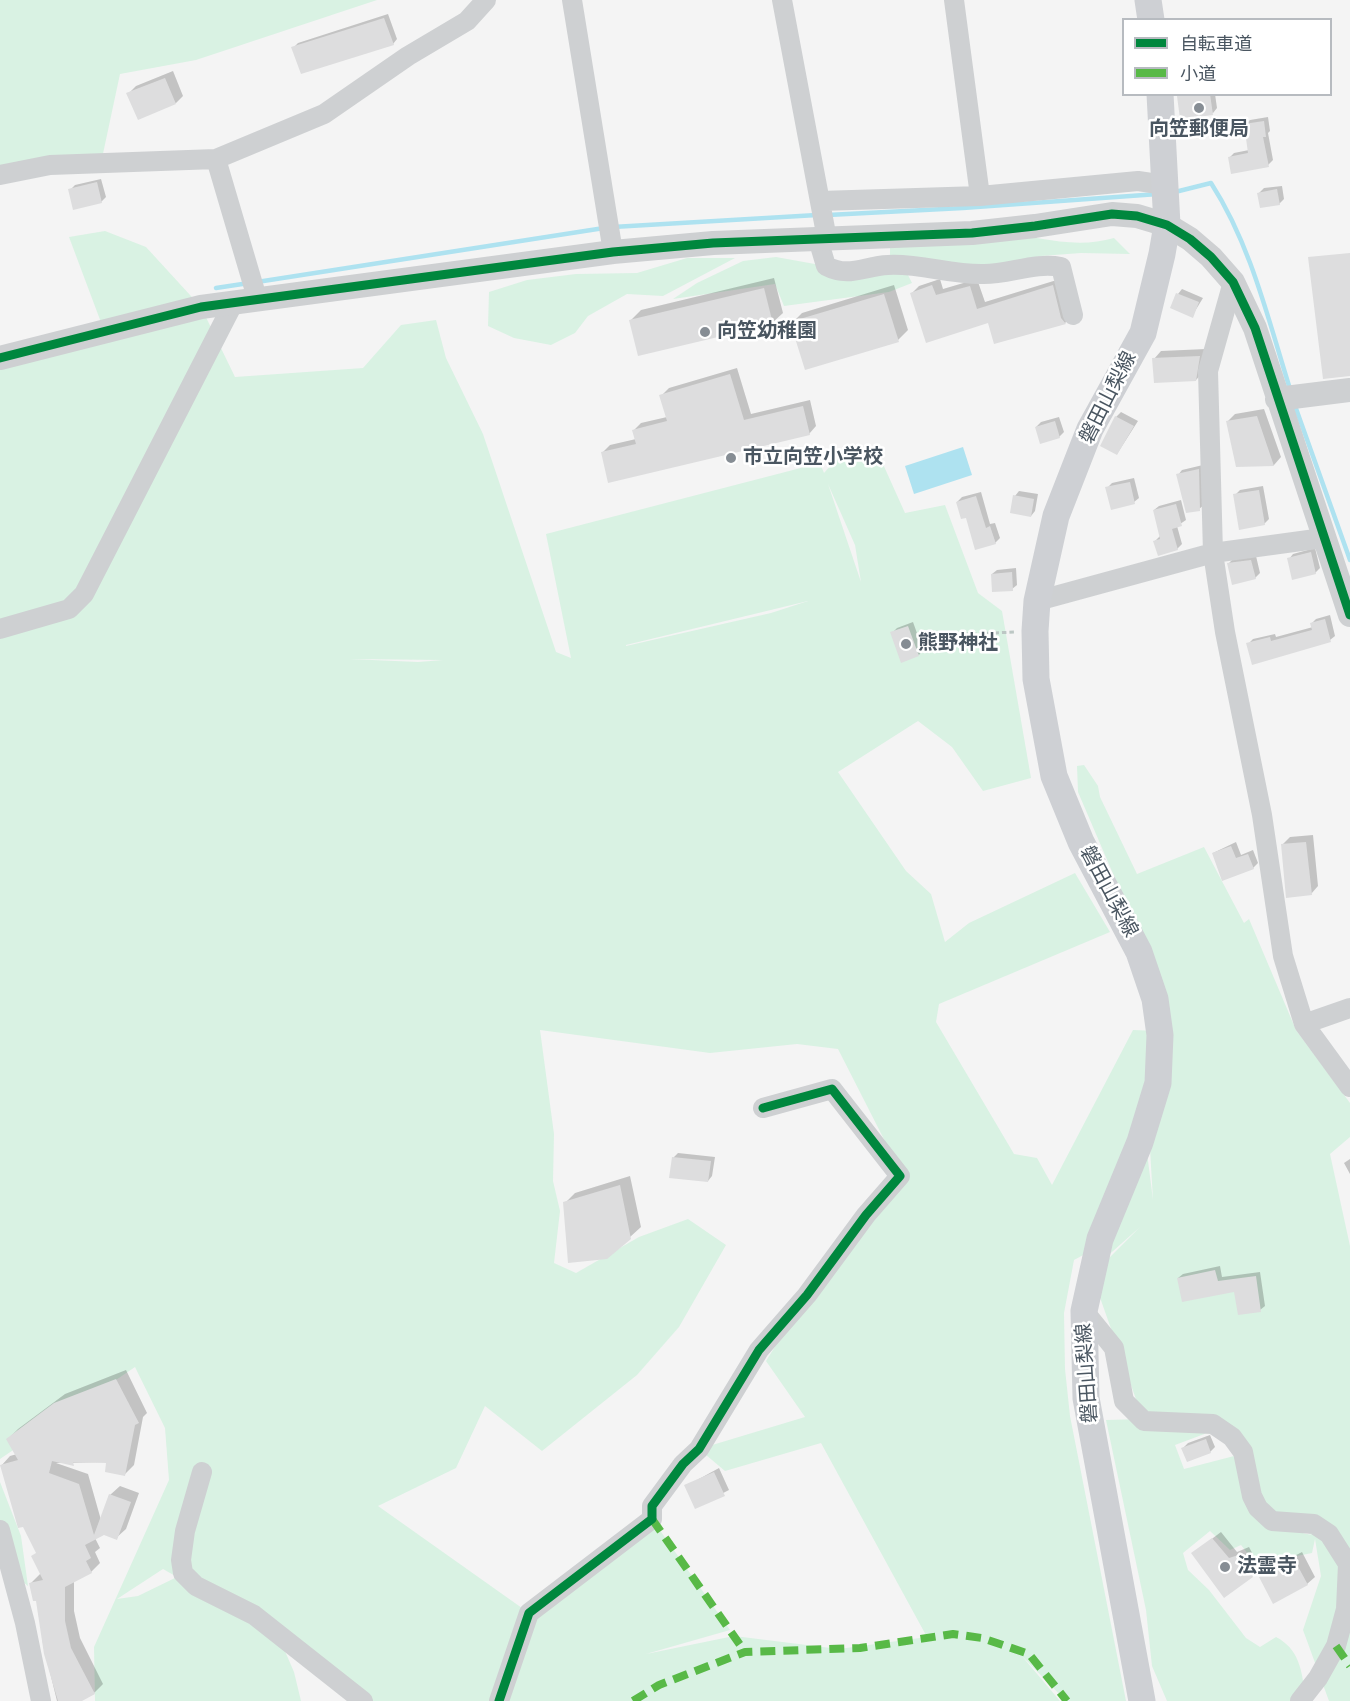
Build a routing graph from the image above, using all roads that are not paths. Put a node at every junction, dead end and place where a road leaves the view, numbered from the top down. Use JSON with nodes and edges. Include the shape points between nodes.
{"nodes":[{"id":1,"x":486,"y":0,"type":"edge"},
{"id":2,"x":572,"y":0,"type":"edge"},
{"id":3,"x":782,"y":0,"type":"edge"},
{"id":4,"x":954,"y":0,"type":"edge"},
{"id":5,"x":1148,"y":0,"type":"edge"},
{"id":6,"x":1151,"y":18,"type":"edge"},
{"id":7,"x":1160,"y":96,"type":"edge"},
{"id":8,"x":216,"y":159,"type":"junction"},
{"id":9,"x":0,"y":175,"type":"edge"},
{"id":10,"x":1165,"y":185,"type":"junction"},
{"id":11,"x":980,"y":196,"type":"junction"},
{"id":12,"x":820,"y":201,"type":"junction"},
{"id":13,"x":1167,"y":225,"type":"junction"},
{"id":14,"x":823,"y":239,"type":"junction"},
{"id":15,"x":613,"y":252,"type":"junction"},
{"id":16,"x":1233,"y":282,"type":"junction"},
{"id":17,"x":245,"y":300,"type":"junction"},
{"id":18,"x":1073,"y":315,"type":"dead end"},
{"id":19,"x":0,"y":358,"type":"edge"},
{"id":20,"x":1350,"y":390,"type":"edge"},
{"id":21,"x":1277,"y":399,"type":"junction"},
{"id":22,"x":1323,"y":538,"type":"junction"},
{"id":23,"x":1213,"y":554,"type":"junction"},
{"id":24,"x":1037,"y":601,"type":"junction"},
{"id":25,"x":1350,"y":615,"type":"edge"},
{"id":26,"x":0,"y":629,"type":"edge"},
{"id":27,"x":1350,"y":1008,"type":"edge"},
{"id":28,"x":1304,"y":1024,"type":"junction"},
{"id":29,"x":1350,"y":1087,"type":"edge"},
{"id":30,"x":763,"y":1108,"type":"dead end"},
{"id":31,"x":1084,"y":1311,"type":"junction"},
{"id":32,"x":202,"y":1472,"type":"dead end"},
{"id":33,"x":0,"y":1530,"type":"edge"},
{"id":34,"x":35,"y":1700,"type":"edge"},
{"id":35,"x":363,"y":1701,"type":"edge"},
{"id":36,"x":500,"y":1701,"type":"edge"},
{"id":37,"x":1142,"y":1701,"type":"edge"},
{"id":38,"x":1300,"y":1701,"type":"edge"}],
"edges":[{"from":1,"to":8,"type":"street","via":[[467,21],[324,114]]},
{"from":2,"to":15,"type":"street"},
{"from":3,"to":12,"type":"street"},
{"from":4,"to":11,"type":"street"},
{"from":5,"to":6,"type":"main road"},
{"from":7,"to":10,"type":"main road","name":"磐田山梨線"},
{"from":8,"to":9,"type":"street","via":[[50,165]]},
{"from":8,"to":17,"type":"street"},
{"from":10,"to":11,"type":"street","via":[[1138,181]]},
{"from":10,"to":13,"type":"main road","name":"磐田山梨線"},
{"from":11,"to":12,"type":"street"},
{"from":12,"to":14,"type":"street"},
{"from":13,"to":14,"type":"street","via":[[1112,214],[972,233]]},
{"from":13,"to":16,"type":"street","via":[[1211,257]]},
{"from":13,"to":24,"type":"main road","name":"磐田山梨線","via":[[1143,333],[1090,429],[1060,505]]},
{"from":14,"to":15,"type":"street"},
{"from":14,"to":18,"type":"street","via":[[826,266],[840,273],[886,265],[985,274],[1048,264],[1061,267]]},
{"from":15,"to":17,"type":"street"},
{"from":16,"to":21,"type":"street","via":[[1254,328]]},
{"from":16,"to":23,"type":"street","via":[[1208,371]]},
{"from":17,"to":19,"type":"street","via":[[201,307]]},
{"from":17,"to":26,"type":"street","via":[[84,594],[69,609]]},
{"from":20,"to":21,"type":"street"},
{"from":21,"to":22,"type":"street"},
{"from":22,"to":23,"type":"street"},
{"from":22,"to":25,"type":"street"},
{"from":23,"to":24,"type":"street"},
{"from":23,"to":28,"type":"street","via":[[1262,815],[1283,956]]},
{"from":24,"to":31,"type":"main road","name":"磐田山梨線","via":[[1036,679],[1054,776],[1081,842],[1139,952],[1155,999],[1160,1035],[1158,1083],[1140,1142],[1100,1239]]},
{"from":27,"to":28,"type":"street"},
{"from":28,"to":29,"type":"street"},
{"from":30,"to":36,"type":"street","via":[[832,1089],[900,1176],[759,1350],[699,1449],[652,1506],[652,1519],[529,1613]]},
{"from":31,"to":37,"type":"main road","name":"磐田山梨線","via":[[1086,1398]]},
{"from":31,"to":38,"type":"street","via":[[1114,1348],[1124,1401],[1144,1421],[1213,1424],[1232,1437],[1243,1452],[1258,1508],[1272,1521],[1314,1524],[1329,1534],[1348,1564],[1346,1609],[1336,1646]]},
{"from":32,"to":35,"type":"street","via":[[185,1531],[183,1574],[196,1586],[254,1615]]},
{"from":33,"to":34,"type":"street","via":[[25,1623]]}]}
